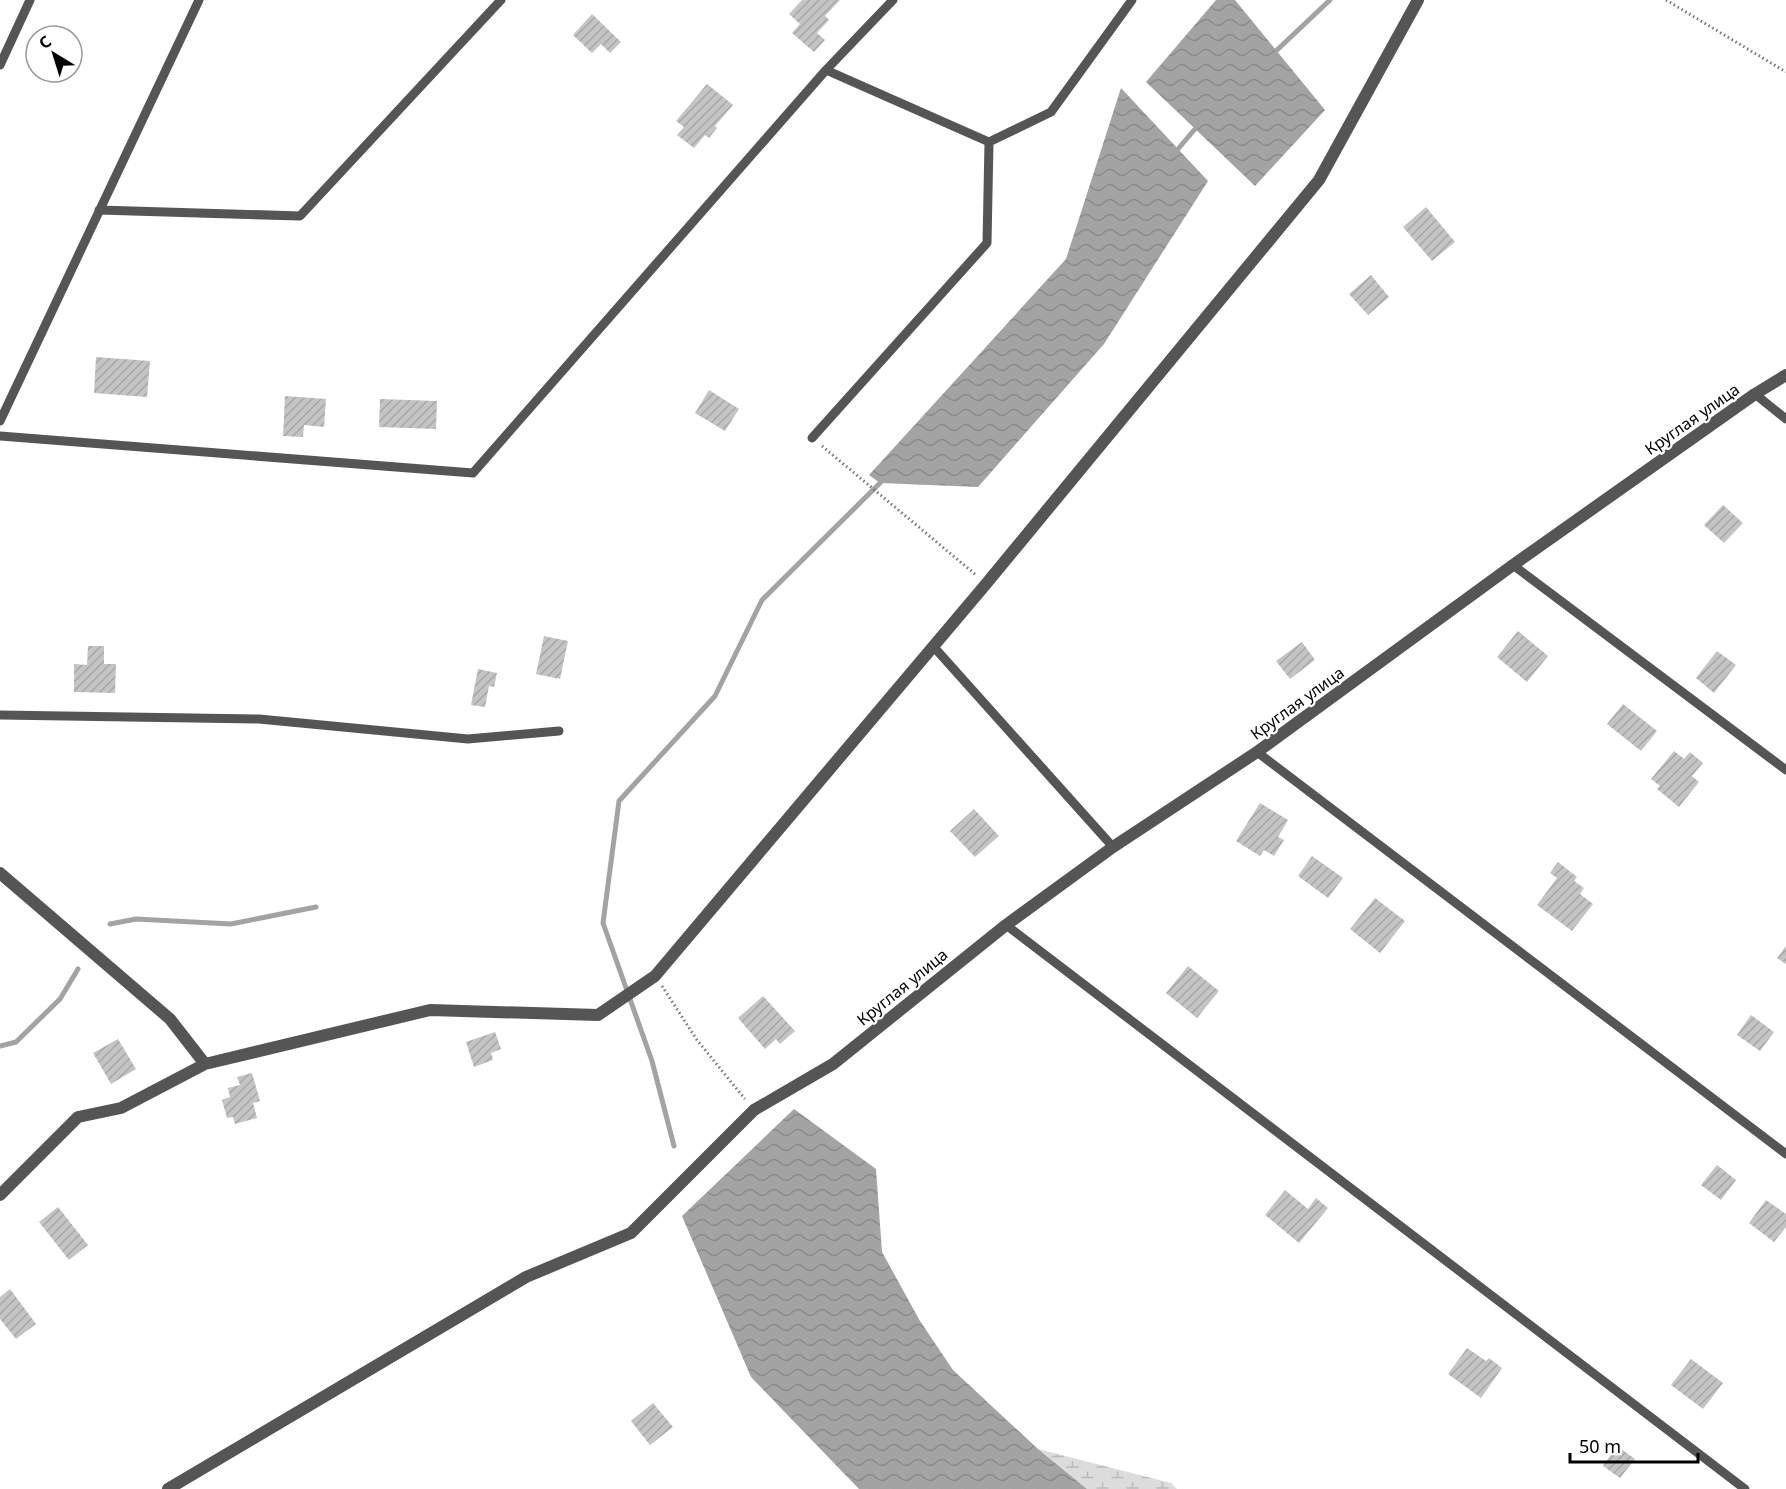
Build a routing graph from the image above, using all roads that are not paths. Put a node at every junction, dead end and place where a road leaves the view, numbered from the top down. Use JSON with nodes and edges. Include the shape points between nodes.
{"nodes":[{"id":1,"x":30,"y":0,"type":"edge"},
{"id":2,"x":199,"y":0,"type":"edge"},
{"id":3,"x":501,"y":0,"type":"edge"},
{"id":4,"x":893,"y":0,"type":"edge"},
{"id":5,"x":1132,"y":0,"type":"edge"},
{"id":6,"x":1418,"y":0,"type":"edge"},
{"id":7,"x":0,"y":65,"type":"edge"},
{"id":8,"x":825,"y":70,"type":"junction"},
{"id":9,"x":989,"y":142,"type":"junction"},
{"id":10,"x":99,"y":210,"type":"junction"},
{"id":11,"x":1786,"y":375,"type":"edge"},
{"id":12,"x":1755,"y":394,"type":"junction"},
{"id":13,"x":1786,"y":419,"type":"edge"},
{"id":14,"x":0,"y":421,"type":"edge"},
{"id":15,"x":0,"y":436,"type":"edge"},
{"id":16,"x":812,"y":438,"type":"road end"},
{"id":17,"x":1513,"y":565,"type":"junction"},
{"id":18,"x":933,"y":646,"type":"junction"},
{"id":19,"x":0,"y":715,"type":"edge"},
{"id":20,"x":559,"y":731,"type":"dead end"},
{"id":21,"x":1257,"y":752,"type":"junction"},
{"id":22,"x":1786,"y":770,"type":"edge"},
{"id":23,"x":1113,"y":847,"type":"junction"},
{"id":24,"x":0,"y":873,"type":"edge"},
{"id":25,"x":1006,"y":925,"type":"junction"},
{"id":26,"x":205,"y":1064,"type":"junction"},
{"id":27,"x":1786,"y":1154,"type":"edge"},
{"id":28,"x":0,"y":1195,"type":"edge"},
{"id":29,"x":168,"y":1489,"type":"edge"},
{"id":30,"x":1745,"y":1489,"type":"edge"}],
"edges":[{"from":1,"to":7,"type":"lane"},
{"from":2,"to":10,"type":"lane"},
{"from":3,"to":10,"type":"lane","via":[[300,216]]},
{"from":4,"to":8,"type":"lane"},
{"from":5,"to":9,"type":"lane","via":[[1051,112]]},
{"from":6,"to":18,"type":"street","via":[[1319,180]]},
{"from":8,"to":9,"type":"lane"},
{"from":8,"to":15,"type":"lane","via":[[473,473]]},
{"from":9,"to":16,"type":"lane","via":[[987,243]]},
{"from":10,"to":14,"type":"lane"},
{"from":11,"to":12,"type":"street","name":"Круглая улица"},
{"from":12,"to":13,"type":"lane"},
{"from":12,"to":17,"type":"street","name":"Круглая улица"},
{"from":17,"to":21,"type":"street","name":"Круглая улица"},
{"from":17,"to":22,"type":"lane"},
{"from":18,"to":23,"type":"lane"},
{"from":18,"to":26,"type":"street","via":[[655,976],[598,1015],[430,1010]]},
{"from":19,"to":20,"type":"lane","via":[[259,719],[468,739]]},
{"from":21,"to":23,"type":"street","name":"Круглая улица"},
{"from":21,"to":27,"type":"lane"},
{"from":23,"to":25,"type":"street","name":"Круглая улица"},
{"from":24,"to":26,"type":"street","via":[[170,1019]]},
{"from":25,"to":29,"type":"street","name":"Круглая улица","via":[[832,1064],[754,1110],[631,1233],[526,1277]]},
{"from":25,"to":30,"type":"lane"},
{"from":26,"to":28,"type":"street","via":[[121,1108],[78,1117]]}]}
